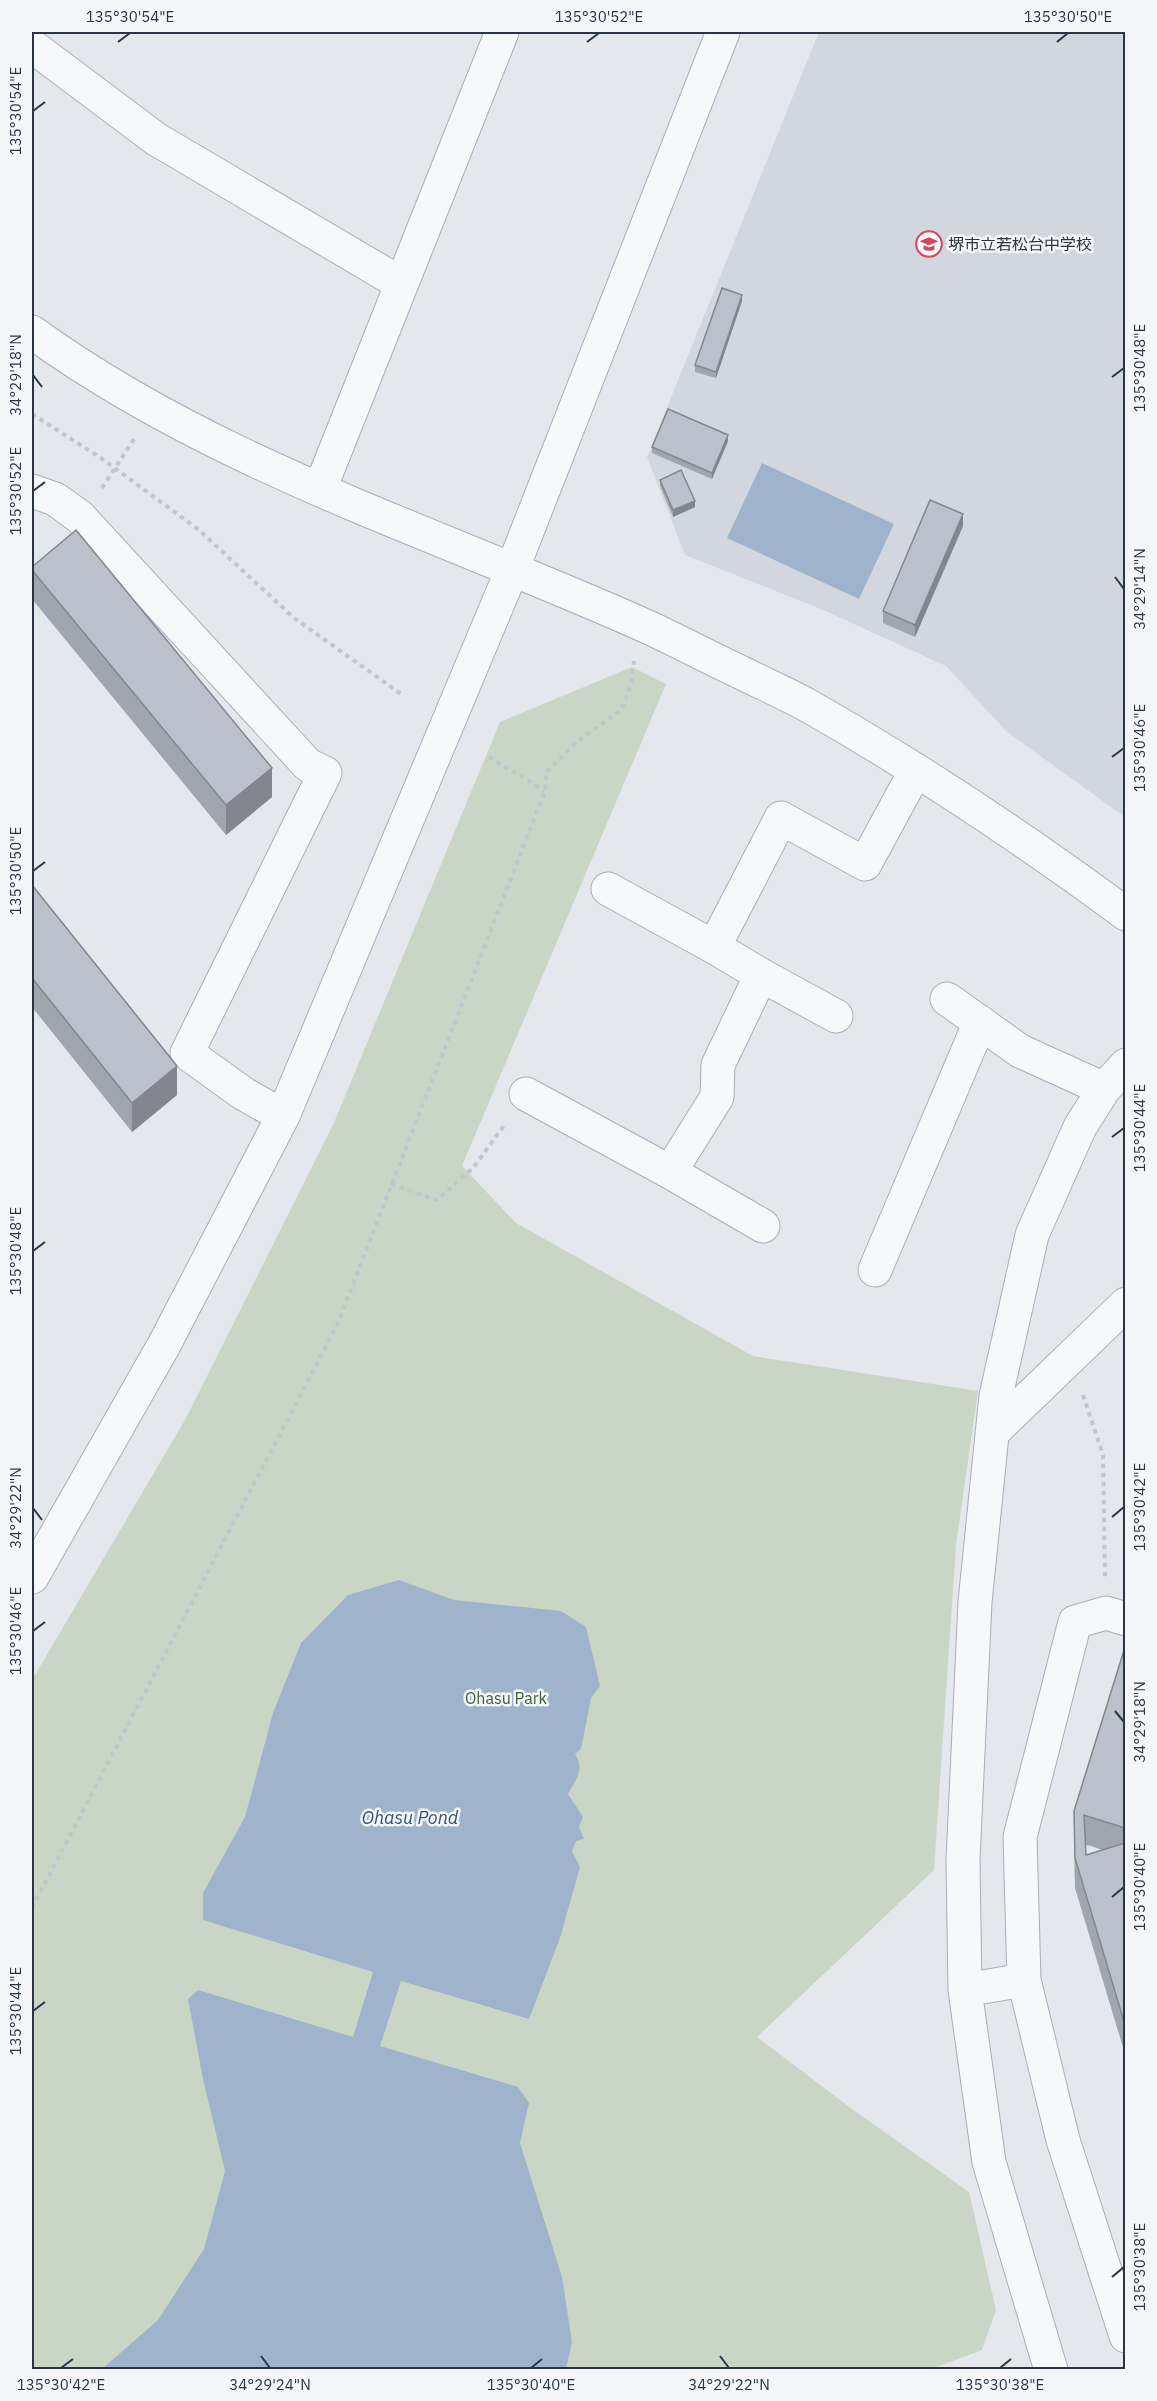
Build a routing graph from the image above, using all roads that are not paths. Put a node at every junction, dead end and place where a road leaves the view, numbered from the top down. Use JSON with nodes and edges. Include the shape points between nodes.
{"nodes":[{"id":1,"x":499,"y":32,"type":"edge"},
{"id":2,"x":723,"y":32,"type":"edge"},
{"id":3,"x":32,"y":46,"type":"edge"},
{"id":4,"x":400,"y":283,"type":"junction"},
{"id":5,"x":32,"y":332,"type":"edge"},
{"id":6,"x":320,"y":489,"type":"junction"},
{"id":7,"x":32,"y":491,"type":"edge"},
{"id":8,"x":512,"y":570,"type":"junction"},
{"id":9,"x":916,"y":770,"type":"junction"},
{"id":10,"x":608,"y":889,"type":"dead end"},
{"id":11,"x":1125,"y":914,"type":"edge"},
{"id":12,"x":714,"y":947,"type":"junction"},
{"id":13,"x":761,"y":975,"type":"junction"},
{"id":14,"x":947,"y":999,"type":"dead end"},
{"id":15,"x":836,"y":1016,"type":"dead end"},
{"id":16,"x":980,"y":1022,"type":"junction"},
{"id":17,"x":1125,"y":1065,"type":"edge"},
{"id":18,"x":1104,"y":1089,"type":"junction"},
{"id":19,"x":526,"y":1094,"type":"road end"},
{"id":20,"x":283,"y":1116,"type":"junction"},
{"id":21,"x":670,"y":1172,"type":"junction"},
{"id":22,"x":763,"y":1226,"type":"dead end"},
{"id":23,"x":875,"y":1270,"type":"dead end"},
{"id":24,"x":1125,"y":1304,"type":"edge"},
{"id":25,"x":992,"y":1433,"type":"junction"},
{"id":26,"x":32,"y":1577,"type":"edge"},
{"id":27,"x":1116,"y":1616,"type":"edge"},
{"id":28,"x":1024,"y":1980,"type":"junction"},
{"id":29,"x":964,"y":1990,"type":"junction"},
{"id":30,"x":1125,"y":2336,"type":"edge"},
{"id":31,"x":1051,"y":2370,"type":"edge"}],
"edges":[{"from":1,"to":4,"type":"street"},
{"from":2,"to":8,"type":"street"},
{"from":3,"to":4,"type":"street","via":[[156,139]]},
{"from":4,"to":6,"type":"street"},
{"from":5,"to":6,"type":"street","via":[[136,398],[228,448]]},
{"from":6,"to":8,"type":"street"},
{"from":7,"to":20,"type":"street","via":[[55,498],[80,517],[308,765],[325,773],[187,1053],[244,1094]]},
{"from":8,"to":9,"type":"street","via":[[650,628],[804,704]]},
{"from":8,"to":20,"type":"street"},
{"from":9,"to":11,"type":"street","via":[[1047,856]]},
{"from":9,"to":12,"type":"street","via":[[865,864],[781,818]]},
{"from":10,"to":12,"type":"street"},
{"from":12,"to":13,"type":"street"},
{"from":13,"to":15,"type":"street"},
{"from":13,"to":21,"type":"street","via":[[718,1065],[717,1097]]},
{"from":14,"to":16,"type":"street"},
{"from":16,"to":18,"type":"street","via":[[1020,1051]]},
{"from":16,"to":23,"type":"street"},
{"from":17,"to":18,"type":"street"},
{"from":18,"to":25,"type":"street","via":[[1080,1127],[1032,1235],[996,1396]]},
{"from":19,"to":21,"type":"street"},
{"from":20,"to":26,"type":"street","via":[[164,1345]]},
{"from":21,"to":22,"type":"street"},
{"from":24,"to":25,"type":"street"},
{"from":25,"to":29,"type":"street","via":[[975,1602],[963,1860]]},
{"from":27,"to":28,"type":"street","via":[[1075,1622],[1020,1837]]},
{"from":28,"to":29,"type":"street"},
{"from":28,"to":30,"type":"street","via":[[1064,2140]]},
{"from":29,"to":31,"type":"street","via":[[989,2162]]}]}
